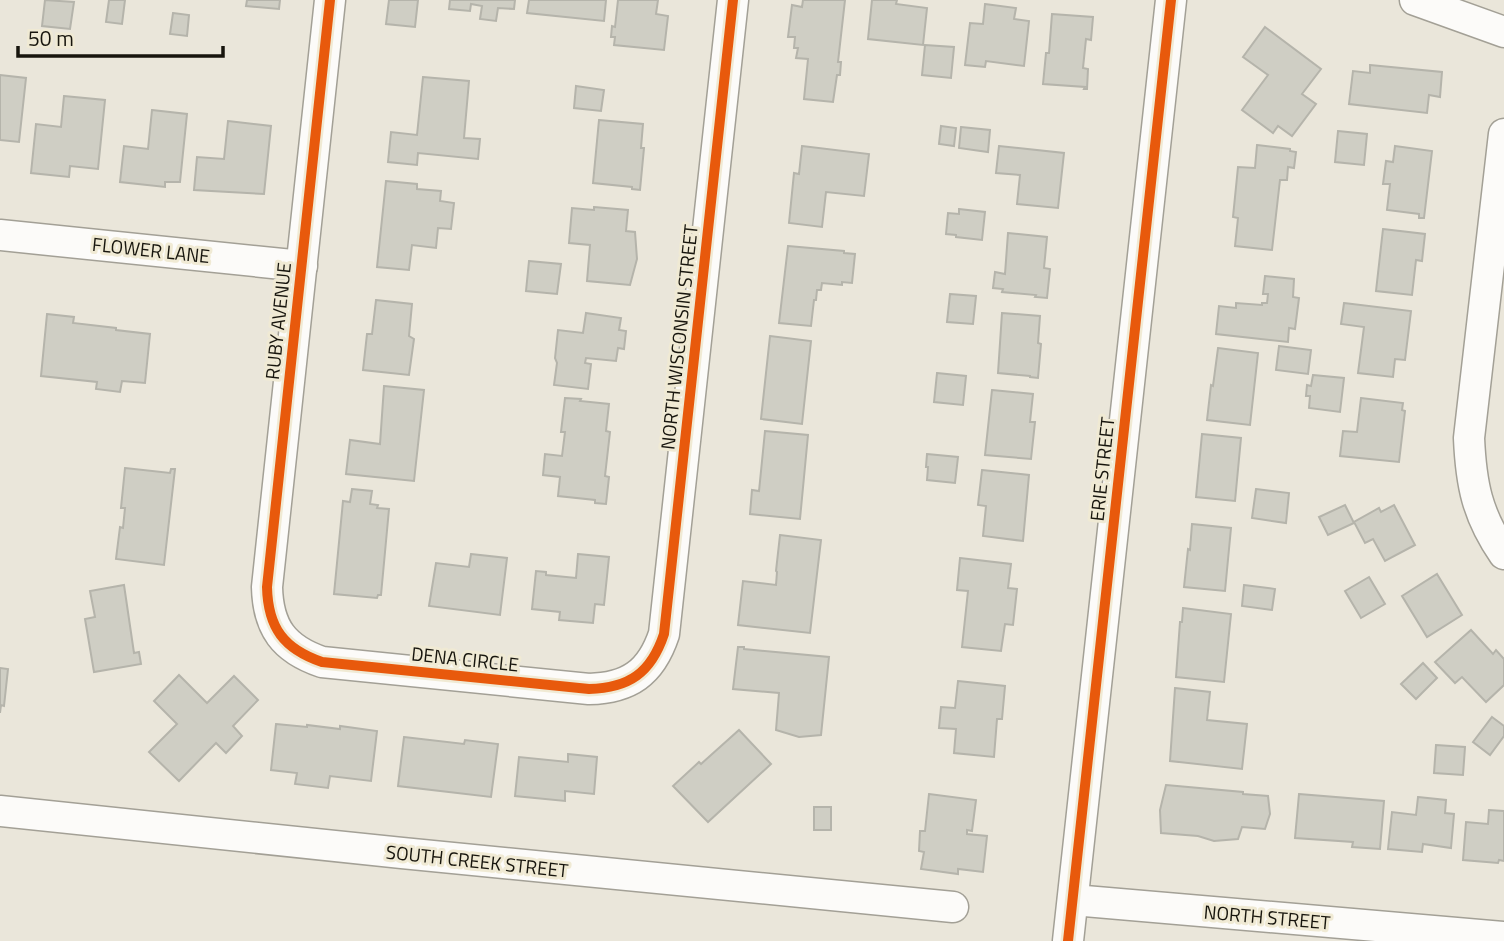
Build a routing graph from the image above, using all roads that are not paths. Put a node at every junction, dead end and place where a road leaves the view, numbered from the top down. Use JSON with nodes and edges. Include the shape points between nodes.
{"nodes":[{"id":1,"x":330,"y":0,"type":"edge"},
{"id":2,"x":733,"y":0,"type":"edge"},
{"id":3,"x":1171,"y":0,"type":"edge"},
{"id":4,"x":1415,"y":0,"type":"edge"},
{"id":5,"x":1504,"y":32,"type":"edge"},
{"id":6,"x":1504,"y":134,"type":"edge"},
{"id":7,"x":0,"y":235,"type":"edge"},
{"id":8,"x":302,"y":266,"type":"junction"},
{"id":9,"x":1504,"y":554,"type":"edge"},
{"id":10,"x":286,"y":642,"type":"joint"},
{"id":11,"x":642,"y":671,"type":"joint"},
{"id":12,"x":0,"y":811,"type":"edge"},
{"id":13,"x":1073,"y":900,"type":"junction"},
{"id":14,"x":953,"y":907,"type":"dead end"},
{"id":15,"x":1504,"y":937,"type":"edge"},
{"id":16,"x":1068,"y":941,"type":"edge"}],
"edges":[{"from":1,"to":8,"type":"street","name":"RUBY AVENUE"},
{"from":2,"to":11,"type":"street","name":"NORTH WISCONSIN STREET","via":[[664,634],[658,651]]},
{"from":3,"to":13,"type":"street","name":"ERIE STREET"},
{"from":4,"to":5,"type":"street"},
{"from":6,"to":9,"type":"street","via":[[1469,438],[1479,506]]},
{"from":7,"to":8,"type":"street","name":"FLOWER LANE"},
{"from":8,"to":10,"type":"street","name":"RUBY AVENUE","via":[[267,587],[267,605]]},
{"from":10,"to":11,"type":"street","name":"DENA CIRCLE","via":[[322,662],[589,689],[607,689]]},
{"from":12,"to":14,"type":"street","name":"SOUTH CREEK STREET"},
{"from":13,"to":15,"type":"street","name":"NORTH STREET"},
{"from":13,"to":16,"type":"street","name":"ERIE STREET"}]}
